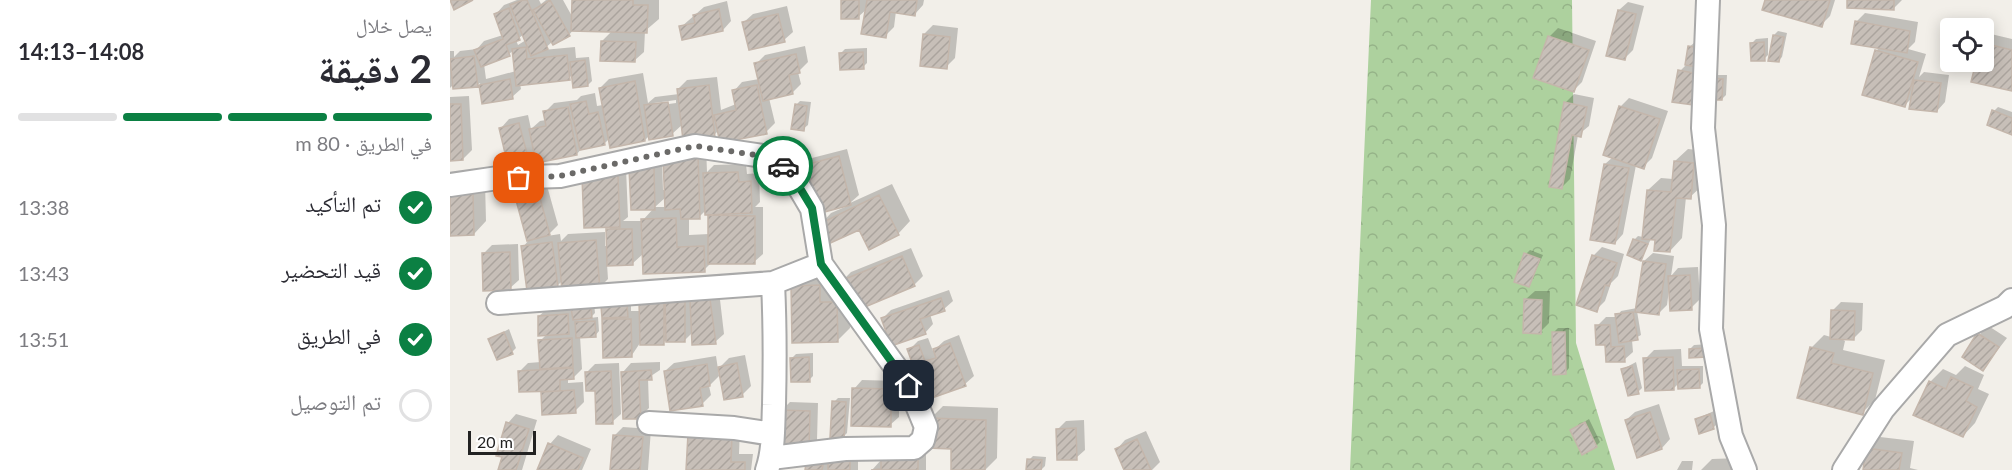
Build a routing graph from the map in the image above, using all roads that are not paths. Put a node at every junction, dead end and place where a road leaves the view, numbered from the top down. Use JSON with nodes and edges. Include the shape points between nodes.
{"nodes":[{"id":1,"x":1708,"y":0,"type":"edge"},
{"id":2,"x":450,"y":185,"type":"edge"},
{"id":3,"x":821,"y":264,"type":"junction"},
{"id":4,"x":773,"y":283,"type":"junction"},
{"id":5,"x":2012,"y":300,"type":"edge"},
{"id":6,"x":498,"y":303,"type":"dead end"},
{"id":7,"x":649,"y":423,"type":"dead end"},
{"id":8,"x":772,"y":434,"type":"junction"},
{"id":9,"x":769,"y":464,"type":"edge"},
{"id":10,"x":1744,"y":470,"type":"edge"},
{"id":11,"x":1844,"y":470,"type":"edge"}],
"edges":[{"from":1,"to":10,"type":"street","via":[[1703,128],[1714,225],[1711,329],[1731,436]]},
{"from":2,"to":3,"type":"street","via":[[498,178],[560,176],[695,146],[770,157],[789,170],[812,208]]},
{"from":3,"to":4,"type":"street"},
{"from":3,"to":9,"type":"street","via":[[909,386],[926,427],[923,440],[914,448],[844,449]]},
{"from":4,"to":6,"type":"street"},
{"from":4,"to":8,"type":"street","via":[[776,340]]},
{"from":5,"to":11,"type":"street","via":[[1947,335],[1883,409]]},
{"from":7,"to":8,"type":"street"},
{"from":8,"to":9,"type":"street"}]}
